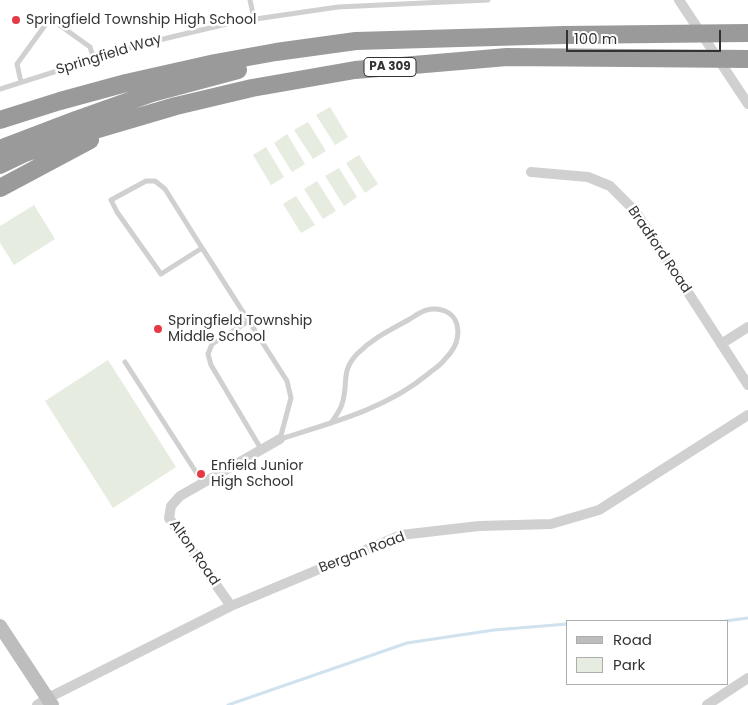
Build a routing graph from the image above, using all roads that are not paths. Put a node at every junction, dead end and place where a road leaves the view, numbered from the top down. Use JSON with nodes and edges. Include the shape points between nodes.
{"nodes":[{"id":1,"x":250,"y":0,"type":"edge"},
{"id":2,"x":488,"y":0,"type":"edge"},
{"id":3,"x":679,"y":0,"type":"edge"},
{"id":4,"x":254,"y":19,"type":"junction"},
{"id":5,"x":745,"y":33,"type":"edge"},
{"id":6,"x":481,"y":36,"type":"junction"},
{"id":7,"x":94,"y":59,"type":"junction"},
{"id":8,"x":744,"y":59,"type":"edge"},
{"id":9,"x":21,"y":82,"type":"junction"},
{"id":10,"x":0,"y":89,"type":"edge"},
{"id":11,"x":748,"y":104,"type":"edge"},
{"id":12,"x":0,"y":120,"type":"edge"},
{"id":13,"x":126,"y":120,"type":"junction"},
{"id":14,"x":0,"y":149,"type":"edge"},
{"id":15,"x":0,"y":165,"type":"edge"},
{"id":16,"x":531,"y":172,"type":"dead end"},
{"id":17,"x":0,"y":188,"type":"edge"},
{"id":18,"x":202,"y":248,"type":"junction"},
{"id":19,"x":249,"y":321,"type":"junction"},
{"id":20,"x":748,"y":327,"type":"edge"},
{"id":21,"x":721,"y":344,"type":"junction"},
{"id":22,"x":125,"y":362,"type":"dead end"},
{"id":23,"x":748,"y":385,"type":"edge"},
{"id":24,"x":748,"y":415,"type":"edge"},
{"id":25,"x":330,"y":423,"type":"junction"},
{"id":26,"x":280,"y":439,"type":"junction"},
{"id":27,"x":261,"y":449,"type":"junction"},
{"id":28,"x":203,"y":483,"type":"junction"},
{"id":29,"x":231,"y":606,"type":"junction"},
{"id":30,"x":0,"y":626,"type":"edge"},
{"id":31,"x":748,"y":678,"type":"edge"},
{"id":32,"x":46,"y":703,"type":"edge"},
{"id":33,"x":707,"y":705,"type":"edge"}],
"edges":[{"from":1,"to":4,"type":"lane"},
{"from":2,"to":4,"type":"lane","name":"Springfield Way","via":[[338,8]]},
{"from":3,"to":11,"type":"street"},
{"from":4,"to":7,"type":"lane","name":"Springfield Way","via":[[142,44]]},
{"from":5,"to":6,"type":"highway","number":"PA 309"},
{"from":6,"to":12,"type":"highway","via":[[356,41],[276,52],[126,83]]},
{"from":6,"to":14,"type":"highway","number":"PA 309","via":[[352,49],[255,65],[152,93]]},
{"from":7,"to":9,"type":"lane","name":"Springfield Way"},
{"from":7,"to":9,"type":"lane","via":[[90,47],[52,22],[46,24],[17,64]]},
{"from":8,"to":13,"type":"highway","number":"PA 309","via":[[507,57],[355,70],[252,88]]},
{"from":9,"to":10,"type":"lane","name":"Springfield Way"},
{"from":13,"to":15,"type":"highway","number":"PA 309","via":[[25,153]]},
{"from":13,"to":17,"type":"highway"},
{"from":16,"to":21,"type":"street","name":"Bradford Road","via":[[588,177],[610,186],[636,212]]},
{"from":18,"to":18,"type":"lane","via":[[165,189],[155,182],[146,181],[111,200],[161,274]]},
{"from":18,"to":19,"type":"lane"},
{"from":19,"to":26,"type":"lane","via":[[287,381],[291,398]]},
{"from":19,"to":27,"type":"lane","via":[[212,344],[208,354],[211,365]]},
{"from":20,"to":21,"type":"street"},
{"from":21,"to":23,"type":"street","name":"Bradford Road"},
{"from":22,"to":28,"type":"lane"},
{"from":24,"to":29,"type":"street","name":"Bergan Road","via":[[599,510],[551,524],[479,526],[401,535]]},
{"from":25,"to":25,"type":"lane","via":[[380,405],[415,385],[444,360],[456,344],[458,330],[450,313],[426,310],[374,339],[363,349],[349,364],[343,403]]},
{"from":25,"to":26,"type":"lane"},
{"from":26,"to":27,"type":"street","name":"Alton Road"},
{"from":27,"to":28,"type":"street","name":"Alton Road"},
{"from":28,"to":29,"type":"street","name":"Alton Road","via":[[180,496],[171,506],[169,518]]},
{"from":29,"to":32,"type":"street","name":"Bergan Road"},
{"from":30,"to":32,"type":"main road"},
{"from":31,"to":33,"type":"street"}]}
